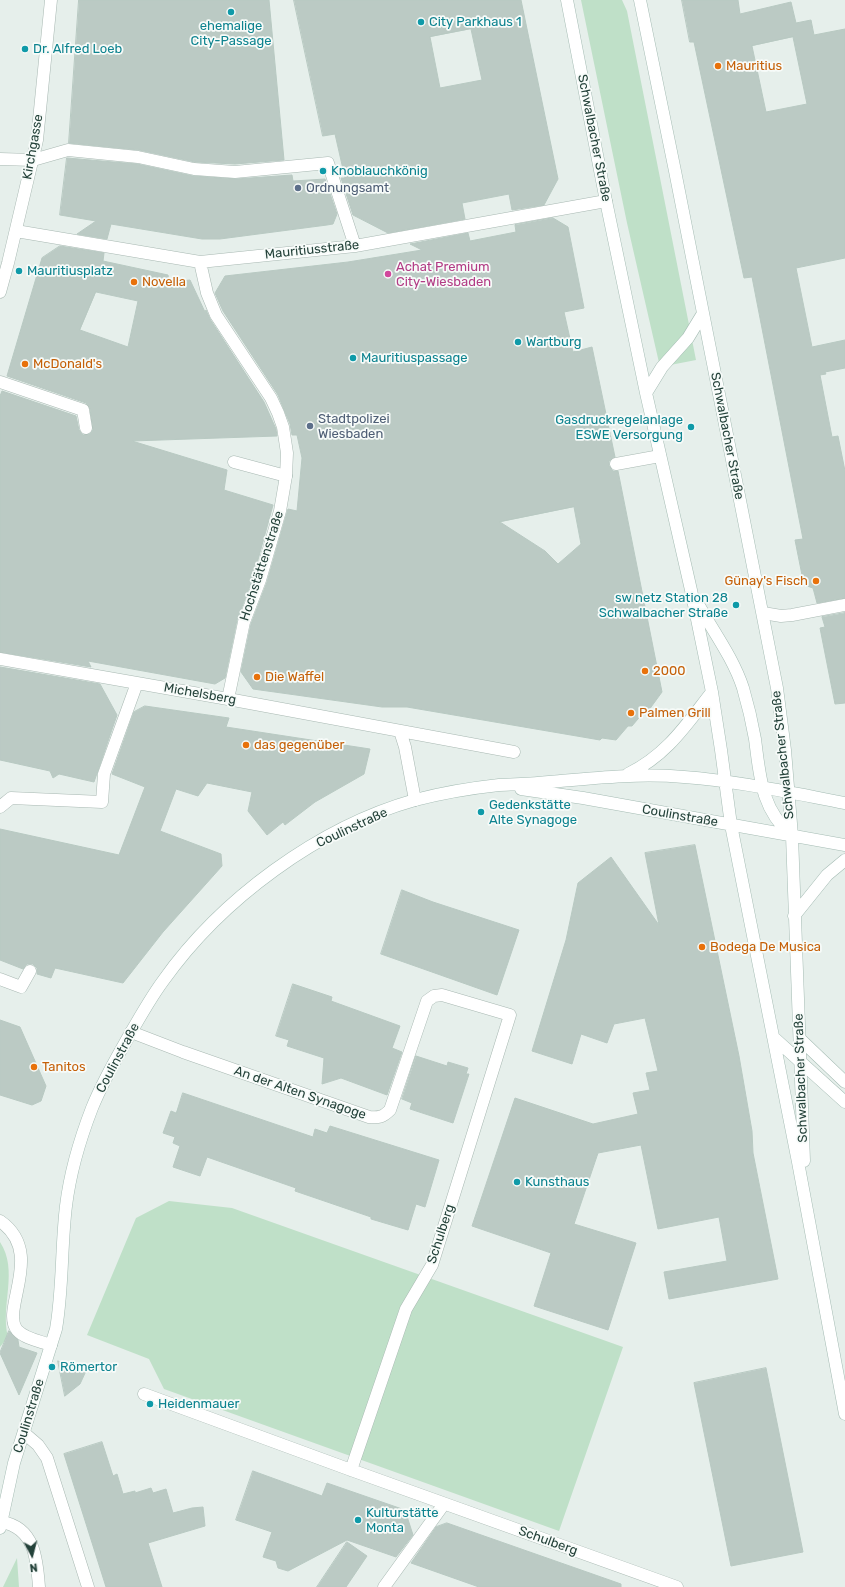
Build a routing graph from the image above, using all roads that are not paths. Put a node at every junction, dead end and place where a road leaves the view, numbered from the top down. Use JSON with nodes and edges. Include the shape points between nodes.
{"nodes":[{"id":1,"x":51,"y":0,"type":"edge"},
{"id":2,"x":567,"y":0,"type":"edge"},
{"id":3,"x":640,"y":0,"type":"edge"},
{"id":4,"x":0,"y":159,"type":"edge"},
{"id":5,"x":33,"y":160,"type":"junction"},
{"id":6,"x":606,"y":201,"type":"junction"},
{"id":7,"x":16,"y":231,"type":"junction"},
{"id":8,"x":355,"y":246,"type":"junction"},
{"id":9,"x":200,"y":262,"type":"junction"},
{"id":10,"x":0,"y":292,"type":"edge"},
{"id":11,"x":702,"y":315,"type":"junction"},
{"id":12,"x":2,"y":383,"type":"edge"},
{"id":13,"x":646,"y":393,"type":"junction"},
{"id":14,"x":86,"y":428,"type":"dead end"},
{"id":15,"x":660,"y":456,"type":"junction"},
{"id":16,"x":234,"y":462,"type":"dead end"},
{"id":17,"x":616,"y":464,"type":"dead end"},
{"id":18,"x":286,"y":476,"type":"junction"},
{"id":19,"x":691,"y":590,"type":"junction"},
{"id":20,"x":845,"y":605,"type":"edge"},
{"id":21,"x":763,"y":613,"type":"junction"},
{"id":22,"x":0,"y":659,"type":"edge"},
{"id":23,"x":137,"y":683,"type":"junction"},
{"id":24,"x":712,"y":692,"type":"junction"},
{"id":25,"x":228,"y":699,"type":"junction"},
{"id":26,"x":400,"y":731,"type":"junction"},
{"id":27,"x":514,"y":752,"type":"dead end"},
{"id":28,"x":625,"y":775,"type":"junction"},
{"id":29,"x":725,"y":782,"type":"junction"},
{"id":30,"x":496,"y":785,"type":"junction"},
{"id":31,"x":762,"y":788,"type":"junction"},
{"id":32,"x":788,"y":793,"type":"junction"},
{"id":33,"x":416,"y":800,"type":"junction"},
{"id":34,"x":845,"y":803,"type":"edge"},
{"id":35,"x":0,"y":807,"type":"edge"},
{"id":36,"x":731,"y":825,"type":"junction"},
{"id":37,"x":792,"y":836,"type":"junction"},
{"id":38,"x":845,"y":845,"type":"edge"},
{"id":39,"x":845,"y":860,"type":"edge"},
{"id":40,"x":794,"y":916,"type":"junction"},
{"id":41,"x":30,"y":972,"type":"dead end"},
{"id":42,"x":0,"y":979,"type":"edge"},
{"id":43,"x":510,"y":1015,"type":"joint"},
{"id":44,"x":131,"y":1032,"type":"junction"},
{"id":45,"x":773,"y":1037,"type":"junction"},
{"id":46,"x":800,"y":1039,"type":"junction"},
{"id":47,"x":800,"y":1061,"type":"junction"},
{"id":48,"x":845,"y":1082,"type":"edge"},
{"id":49,"x":845,"y":1102,"type":"edge"},
{"id":50,"x":805,"y":1202,"type":"junction"},
{"id":51,"x":0,"y":1221,"type":"edge"},
{"id":52,"x":51,"y":1345,"type":"junction"},
{"id":53,"x":144,"y":1394,"type":"dead end"},
{"id":54,"x":845,"y":1414,"type":"edge"},
{"id":55,"x":24,"y":1433,"type":"junction"},
{"id":56,"x":351,"y":1470,"type":"junction"},
{"id":57,"x":444,"y":1504,"type":"junction"},
{"id":58,"x":1,"y":1525,"type":"edge"},
{"id":59,"x":39,"y":1587,"type":"edge"},
{"id":60,"x":88,"y":1587,"type":"edge"},
{"id":61,"x":384,"y":1587,"type":"edge"},
{"id":62,"x":677,"y":1587,"type":"edge"}],
"edges":[{"from":1,"to":5,"type":"street","name":"Kirchgasse"},
{"from":2,"to":6,"type":"street","name":"Schwalbacher Straße"},
{"from":3,"to":11,"type":"street","name":"Schwalbacher Straße"},
{"from":4,"to":5,"type":"street"},
{"from":5,"to":7,"type":"street","name":"Kirchgasse"},
{"from":5,"to":8,"type":"street","via":[[68,150],[138,157],[194,169],[234,172],[328,163]]},
{"from":6,"to":8,"type":"street","name":"Mauritiusstraße"},
{"from":6,"to":13,"type":"street","name":"Schwalbacher Straße"},
{"from":7,"to":9,"type":"street","name":"Mauritiusstraße"},
{"from":7,"to":10,"type":"street","name":"Kirchgasse"},
{"from":8,"to":9,"type":"street","name":"Mauritiusstraße"},
{"from":9,"to":18,"type":"street","name":"Hochstättenstraße","via":[[207,293],[216,315],[271,398],[278,413],[287,453]]},
{"from":11,"to":13,"type":"street","via":[[688,338],[662,367]]},
{"from":11,"to":21,"type":"street","name":"Schwalbacher Straße"},
{"from":12,"to":14,"type":"street","via":[[83,410]]},
{"from":13,"to":15,"type":"street","name":"Schwalbacher Straße"},
{"from":15,"to":17,"type":"street"},
{"from":15,"to":19,"type":"street","name":"Schwalbacher Straße"},
{"from":16,"to":18,"type":"street"},
{"from":18,"to":25,"type":"street","name":"Hochstättenstraße","via":[[269,550],[244,622]]},
{"from":19,"to":24,"type":"street","name":"Schwalbacher Straße"},
{"from":19,"to":31,"type":"street","via":[[734,665],[743,688]]},
{"from":20,"to":21,"type":"street","via":[[792,616]]},
{"from":21,"to":32,"type":"street","name":"Schwalbacher Straße","via":[[777,688]]},
{"from":22,"to":23,"type":"street","name":"Michelsberg"},
{"from":23,"to":25,"type":"street","name":"Michelsberg"},
{"from":23,"to":35,"type":"street","via":[[104,774],[102,802],[11,798]]},
{"from":24,"to":28,"type":"street","via":[[663,751],[639,769]]},
{"from":24,"to":29,"type":"street","name":"Schwalbacher Straße"},
{"from":25,"to":26,"type":"street","name":"Michelsberg"},
{"from":26,"to":27,"type":"street","name":"Michelsberg"},
{"from":26,"to":33,"type":"street"},
{"from":28,"to":29,"type":"street","name":"Coulinstraße","via":[[683,777]]},
{"from":28,"to":30,"type":"street","name":"Coulinstraße"},
{"from":29,"to":31,"type":"street","name":"Coulinstraße"},
{"from":29,"to":36,"type":"street","name":"Schwalbacher Straße"},
{"from":30,"to":33,"type":"street","name":"Coulinstraße"},
{"from":30,"to":36,"type":"street","name":"Coulinstraße"},
{"from":31,"to":32,"type":"street","name":"Coulinstraße"},
{"from":31,"to":37,"type":"street","via":[[772,813]]},
{"from":32,"to":34,"type":"street","name":"Coulinstraße"},
{"from":32,"to":37,"type":"street","name":"Schwalbacher Straße"},
{"from":33,"to":44,"type":"street","name":"Coulinstraße","via":[[336,833],[251,888],[219,916],[190,947],[164,979]]},
{"from":36,"to":37,"type":"street","name":"Coulinstraße"},
{"from":36,"to":45,"type":"street","name":"Schwalbacher Straße"},
{"from":37,"to":38,"type":"street","name":"Coulinstraße"},
{"from":37,"to":40,"type":"street","name":"Schwalbacher Straße"},
{"from":39,"to":40,"type":"street","via":[[824,879]]},
{"from":40,"to":46,"type":"street","name":"Schwalbacher Straße"},
{"from":41,"to":42,"type":"street","via":[[21,987]]},
{"from":43,"to":44,"type":"street","name":"An der Alten Synagoge","via":[[442,995],[427,1000],[390,1110],[385,1116],[378,1118],[205,1060]]},
{"from":43,"to":56,"type":"street","name":"Schulberg","via":[[432,1265],[406,1309]]},
{"from":44,"to":52,"type":"street","name":"Coulinstraße","via":[[92,1108],[71,1177],[66,1204],[60,1308]]},
{"from":45,"to":47,"type":"street"},
{"from":45,"to":50,"type":"street","name":"Schwalbacher Straße"},
{"from":46,"to":47,"type":"street","name":"Schwalbacher Straße"},
{"from":46,"to":48,"type":"street"},
{"from":47,"to":49,"type":"street"},
{"from":47,"to":50,"type":"street","name":"Schwalbacher Straße"},
{"from":50,"to":54,"type":"street","name":"Schwalbacher Straße"},
{"from":51,"to":52,"type":"street","via":[[13,1233],[21,1255],[13,1315],[15,1327],[24,1336]]},
{"from":52,"to":55,"type":"street","name":"Coulinstraße"},
{"from":53,"to":56,"type":"street","name":"Schulberg"},
{"from":55,"to":58,"type":"street","name":"Coulinstraße","via":[[14,1463]]},
{"from":55,"to":60,"type":"street","via":[[38,1445],[46,1458]]},
{"from":56,"to":57,"type":"street","name":"Schulberg"},
{"from":57,"to":61,"type":"street"},
{"from":57,"to":62,"type":"street","name":"Schulberg"},
{"from":58,"to":59,"type":"street","via":[[9,1523],[20,1529],[29,1541],[37,1559]]}]}
